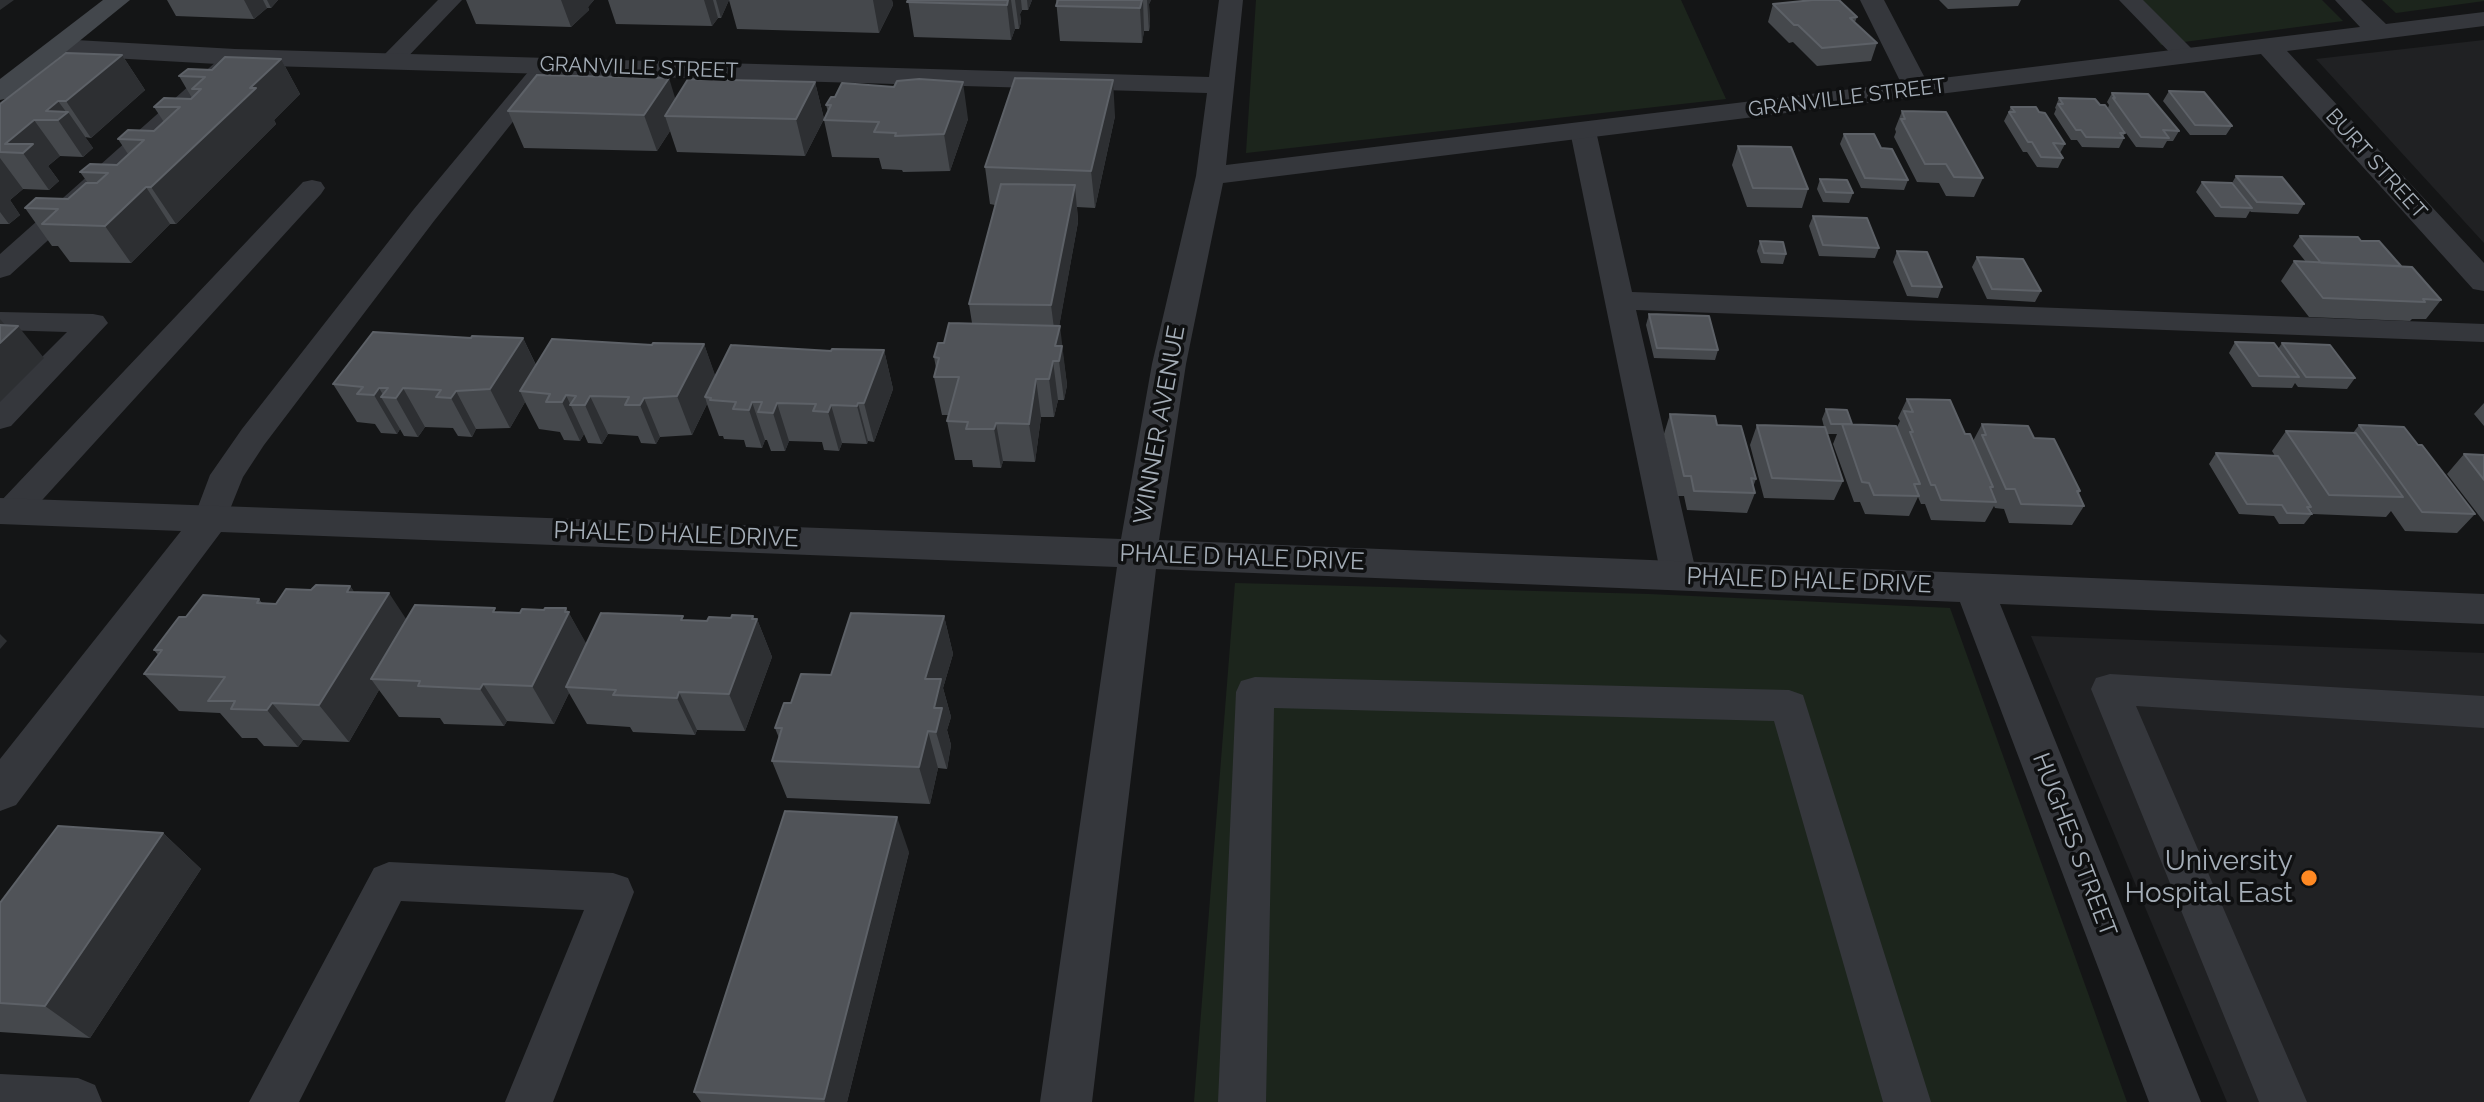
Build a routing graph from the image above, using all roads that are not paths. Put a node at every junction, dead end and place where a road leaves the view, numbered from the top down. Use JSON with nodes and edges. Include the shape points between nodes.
{"nodes":[{"id":1,"x":118,"y":0,"type":"edge"},
{"id":2,"x":451,"y":0,"type":"edge"},
{"id":3,"x":1230,"y":0,"type":"edge"},
{"id":4,"x":1872,"y":0,"type":"edge"},
{"id":5,"x":2130,"y":0,"type":"edge"},
{"id":6,"x":2347,"y":0,"type":"edge"},
{"id":7,"x":2484,"y":19,"type":"edge"},
{"id":8,"x":2380,"y":32,"type":"junction"},
{"id":9,"x":2268,"y":46,"type":"junction"},
{"id":10,"x":58,"y":47,"type":"junction"},
{"id":11,"x":2186,"y":56,"type":"junction"},
{"id":12,"x":235,"y":57,"type":"junction"},
{"id":13,"x":391,"y":61,"type":"junction"},
{"id":14,"x":546,"y":65,"type":"junction"},
{"id":15,"x":1221,"y":85,"type":"junction"},
{"id":16,"x":1917,"y":89,"type":"junction"},
{"id":17,"x":0,"y":92,"type":"edge"},
{"id":18,"x":1583,"y":131,"type":"junction"},
{"id":19,"x":1210,"y":176,"type":"junction"},
{"id":20,"x":312,"y":188,"type":"dead end"},
{"id":21,"x":0,"y":270,"type":"edge"},
{"id":22,"x":2484,"y":282,"type":"edge"},
{"id":23,"x":1620,"y":300,"type":"junction"},
{"id":24,"x":0,"y":321,"type":"edge"},
{"id":25,"x":2484,"y":333,"type":"edge"},
{"id":26,"x":0,"y":418,"type":"edge"},
{"id":27,"x":6,"y":511,"type":"edge"},
{"id":28,"x":210,"y":520,"type":"junction"},
{"id":29,"x":1138,"y":554,"type":"junction"},
{"id":30,"x":1679,"y":576,"type":"junction"},
{"id":31,"x":1974,"y":588,"type":"junction"},
{"id":32,"x":2484,"y":609,"type":"edge"},
{"id":33,"x":2484,"y":712,"type":"edge"},
{"id":34,"x":0,"y":792,"type":"edge"},
{"id":35,"x":0,"y":1098,"type":"edge"},
{"id":36,"x":78,"y":1102,"type":"edge"},
{"id":37,"x":273,"y":1102,"type":"edge"},
{"id":38,"x":529,"y":1102,"type":"edge"},
{"id":39,"x":1066,"y":1102,"type":"edge"},
{"id":40,"x":1242,"y":1102,"type":"edge"},
{"id":41,"x":1906,"y":1102,"type":"edge"},
{"id":42,"x":2175,"y":1102,"type":"edge"},
{"id":43,"x":2283,"y":1102,"type":"edge"}],
"edges":[{"from":1,"to":10,"type":"street"},
{"from":2,"to":13,"type":"lane"},
{"from":3,"to":15,"type":"street","name":"WINNER AVENUE"},
{"from":4,"to":16,"type":"street"},
{"from":5,"to":11,"type":"lane"},
{"from":6,"to":8,"type":"street"},
{"from":7,"to":8,"type":"street","name":"GRANVILLE STREET"},
{"from":8,"to":9,"type":"street","name":"GRANVILLE STREET"},
{"from":9,"to":11,"type":"street","name":"GRANVILLE STREET"},
{"from":9,"to":22,"type":"street","name":"BURT STREET"},
{"from":10,"to":12,"type":"street","name":"GRANVILLE STREET"},
{"from":10,"to":17,"type":"street"},
{"from":11,"to":16,"type":"street","name":"GRANVILLE STREET"},
{"from":12,"to":13,"type":"street","name":"GRANVILLE STREET"},
{"from":12,"to":21,"type":"lane"},
{"from":13,"to":14,"type":"street","name":"GRANVILLE STREET"},
{"from":14,"to":15,"type":"street","name":"GRANVILLE STREET"},
{"from":14,"to":28,"type":"lane","via":[[253,437],[227,475]]},
{"from":15,"to":19,"type":"street","name":"WINNER AVENUE"},
{"from":16,"to":18,"type":"street","name":"GRANVILLE STREET"},
{"from":18,"to":19,"type":"street","name":"GRANVILLE STREET"},
{"from":18,"to":23,"type":"lane"},
{"from":19,"to":29,"type":"street","name":"WINNER AVENUE","via":[[1169,364]]},
{"from":20,"to":27,"type":"lane"},
{"from":23,"to":25,"type":"lane"},
{"from":23,"to":30,"type":"lane"},
{"from":24,"to":26,"type":"lane","via":[[93,324]]},
{"from":27,"to":28,"type":"street","name":"PHALE D HALE DRIVE"},
{"from":28,"to":29,"type":"street","name":"PHALE D HALE DRIVE"},
{"from":28,"to":34,"type":"street"},
{"from":29,"to":30,"type":"street","name":"PHALE D HALE DRIVE"},
{"from":29,"to":39,"type":"street","name":"WINNER AVENUE"},
{"from":30,"to":31,"type":"street","name":"PHALE D HALE DRIVE"},
{"from":31,"to":32,"type":"street","name":"PHALE D HALE DRIVE"},
{"from":31,"to":42,"type":"street","name":"HUGHES STREET"},
{"from":33,"to":43,"type":"lane","via":[[2110,689]]},
{"from":35,"to":36,"type":"lane"},
{"from":37,"to":38,"type":"lane","via":[[389,881],[613,892]]},
{"from":40,"to":41,"type":"lane","via":[[1255,692],[1789,706]]}]}
